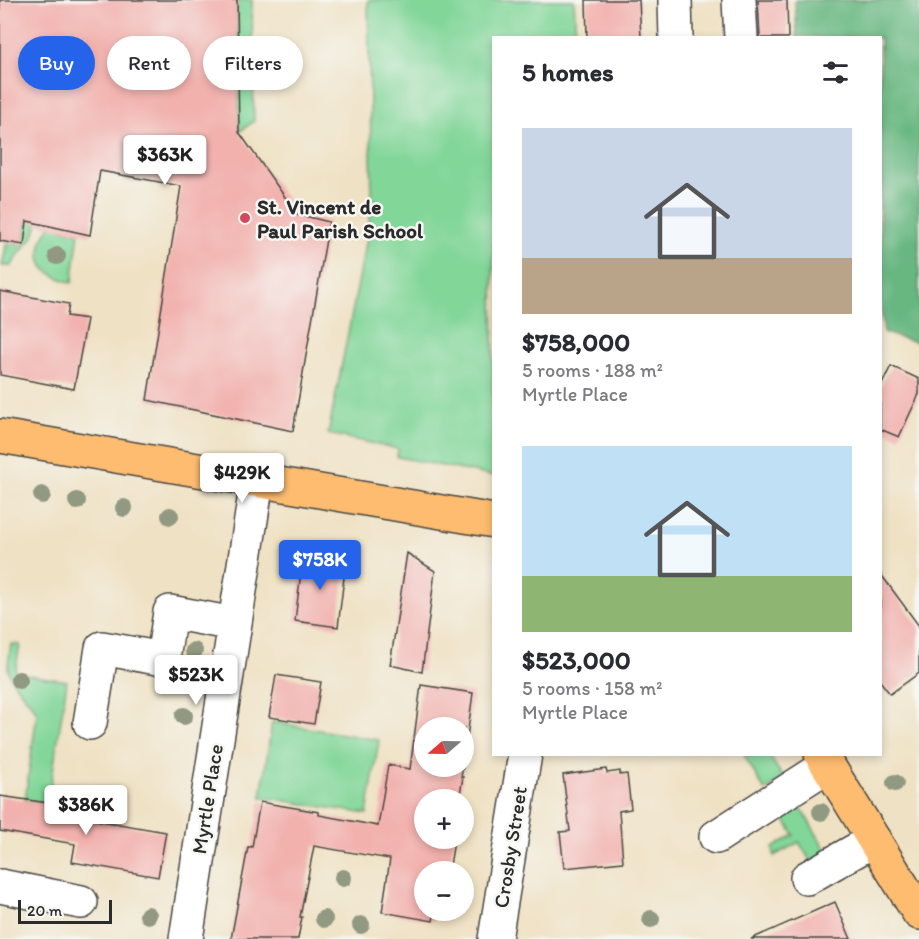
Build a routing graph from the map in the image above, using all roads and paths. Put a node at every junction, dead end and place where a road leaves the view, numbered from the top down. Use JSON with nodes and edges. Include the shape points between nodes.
{"nodes":[{"id":1,"x":675,"y":0,"type":"edge"},
{"id":2,"x":739,"y":0,"type":"edge"},
{"id":3,"x":676,"y":36,"type":"edge"},
{"id":4,"x":741,"y":36,"type":"edge"},
{"id":5,"x":0,"y":436,"type":"edge"},
{"id":6,"x":257,"y":481,"type":"junction"},
{"id":7,"x":492,"y":521,"type":"edge"},
{"id":8,"x":234,"y":624,"type":"junction"},
{"id":9,"x":90,"y":723,"type":"dead end"},
{"id":10,"x":525,"y":756,"type":"edge"},
{"id":11,"x":824,"y":760,"type":"edge"},
{"id":12,"x":716,"y":837,"type":"dead end"},
{"id":13,"x":874,"y":840,"type":"junction"},
{"id":14,"x":807,"y":879,"type":"dead end"},
{"id":15,"x":0,"y":886,"type":"edge"},
{"id":16,"x":81,"y":902,"type":"dead end"},
{"id":17,"x":919,"y":911,"type":"edge"},
{"id":18,"x":186,"y":939,"type":"edge"},
{"id":19,"x":495,"y":939,"type":"edge"}],
"edges":[{"from":1,"to":3,"type":"street"},
{"from":2,"to":4,"type":"street"},
{"from":5,"to":6,"type":"main road"},
{"from":6,"to":7,"type":"main road"},
{"from":6,"to":8,"type":"street","name":"Myrtle Place"},
{"from":8,"to":9,"type":"street","via":[[170,612],[162,658],[102,648]]},
{"from":8,"to":18,"type":"street","name":"Myrtle Place"},
{"from":10,"to":19,"type":"street","name":"Crosby Street"},
{"from":11,"to":12,"type":"street"},
{"from":11,"to":13,"type":"main road"},
{"from":13,"to":14,"type":"street"},
{"from":13,"to":17,"type":"main road"},
{"from":15,"to":16,"type":"street"}]}
